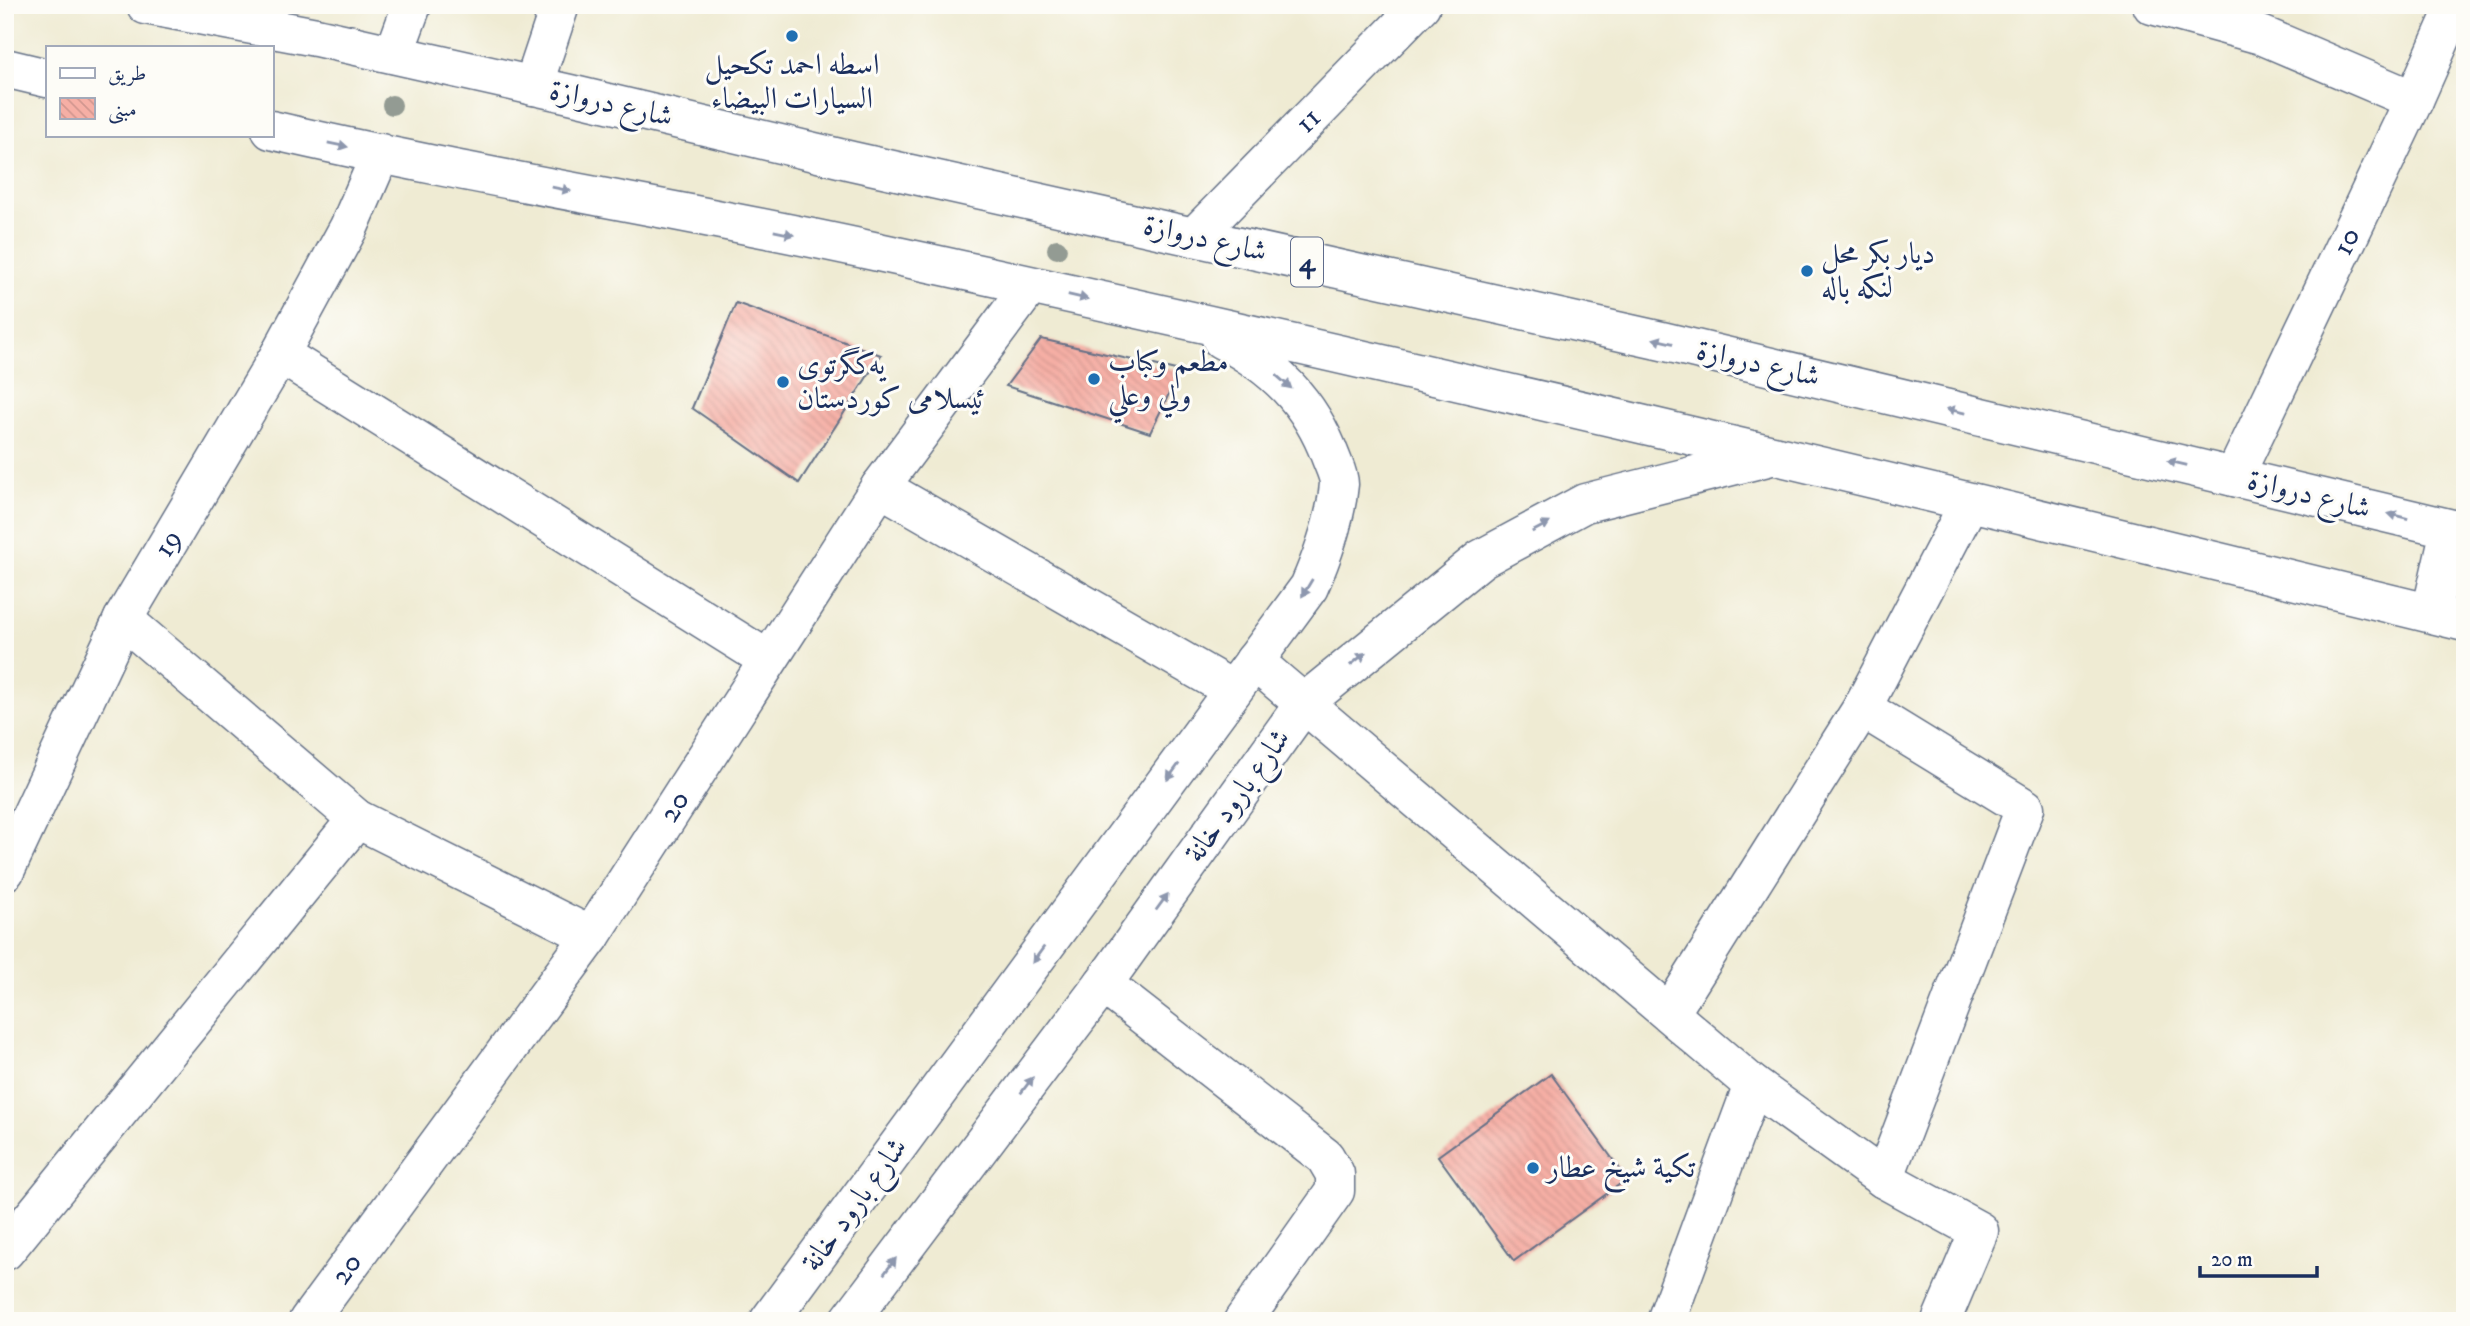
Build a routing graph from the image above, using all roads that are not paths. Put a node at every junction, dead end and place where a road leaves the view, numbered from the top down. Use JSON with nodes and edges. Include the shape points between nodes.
{"nodes":[{"id":1,"x":146,"y":5,"type":"edge"},
{"id":2,"x":412,"y":5,"type":"edge"},
{"id":3,"x":560,"y":5,"type":"edge"},
{"id":4,"x":1421,"y":5,"type":"edge"},
{"id":5,"x":2154,"y":5,"type":"edge"},
{"id":6,"x":2456,"y":5,"type":"edge"},
{"id":7,"x":197,"y":10,"type":"edge"},
{"id":8,"x":394,"y":54,"type":"junction"},
{"id":9,"x":5,"y":68,"type":"edge"},
{"id":10,"x":46,"y":78,"type":"edge"},
{"id":11,"x":533,"y":86,"type":"junction"},
{"id":12,"x":2414,"y":100,"type":"junction"},
{"id":13,"x":273,"y":130,"type":"edge"},
{"id":14,"x":381,"y":153,"type":"junction"},
{"id":15,"x":1194,"y":237,"type":"junction"},
{"id":16,"x":1030,"y":286,"type":"junction"},
{"id":17,"x":1185,"y":321,"type":"junction"},
{"id":18,"x":279,"y":354,"type":"junction"},
{"id":19,"x":1772,"y":455,"type":"junction"},
{"id":20,"x":2234,"y":477,"type":"junction"},
{"id":21,"x":880,"y":486,"type":"junction"},
{"id":22,"x":1969,"y":503,"type":"junction"},
{"id":23,"x":2457,"y":530,"type":"edge"},
{"id":24,"x":2448,"y":618,"type":"edge"},
{"id":25,"x":123,"y":619,"type":"junction"},
{"id":26,"x":767,"y":659,"type":"junction"},
{"id":27,"x":1244,"y":676,"type":"junction"},
{"id":28,"x":1305,"y":702,"type":"junction"},
{"id":29,"x":1862,"y":708,"type":"junction"},
{"id":30,"x":358,"y":819,"type":"junction"},
{"id":31,"x":5,"y":872,"type":"edge"},
{"id":32,"x":591,"y":936,"type":"junction"},
{"id":33,"x":1103,"y":984,"type":"junction"},
{"id":34,"x":1670,"y":1013,"type":"junction"},
{"id":35,"x":1753,"y":1085,"type":"junction"},
{"id":36,"x":1884,"y":1180,"type":"junction"},
{"id":37,"x":5,"y":1251,"type":"edge"},
{"id":38,"x":308,"y":1321,"type":"edge"},
{"id":39,"x":769,"y":1321,"type":"edge"},
{"id":40,"x":849,"y":1321,"type":"edge"},
{"id":41,"x":1243,"y":1321,"type":"edge"},
{"id":42,"x":1666,"y":1321,"type":"edge"},
{"id":43,"x":1941,"y":1321,"type":"edge"}],
"edges":[{"from":1,"to":7,"type":"street","name":"شارع دروازة","number":"4"},
{"from":2,"to":8,"type":"street"},
{"from":3,"to":11,"type":"street"},
{"from":4,"to":15,"type":"street","name":"11"},
{"from":5,"to":12,"type":"street","via":[[2261,35]]},
{"from":6,"to":12,"type":"street","name":"10"},
{"from":7,"to":8,"type":"street","name":"شارع دروازة","number":"4"},
{"from":8,"to":11,"type":"street","name":"شارع دروازة","number":"4"},
{"from":9,"to":10,"type":"street"},
{"from":11,"to":15,"type":"street","name":"شارع دروازة","number":"4"},
{"from":12,"to":20,"type":"street","name":"10"},
{"from":13,"to":14,"type":"street","one_way":true},
{"from":14,"to":16,"type":"street","one_way":true},
{"from":14,"to":18,"type":"street","name":"19","via":[[349,227]]},
{"from":20,"to":15,"type":"street","name":"شارع دروازة","number":"4","one_way":true,"via":[[1662,341]]},
{"from":16,"to":17,"type":"street","one_way":true},
{"from":16,"to":21,"type":"street","name":"20"},
{"from":17,"to":19,"type":"street"},
{"from":17,"to":27,"type":"street","name":"شارع بارود خانة","one_way":true,"via":[[1251,354],[1292,390],[1322,433],[1339,481],[1325,548],[1309,587]]},
{"from":18,"to":25,"type":"street","name":"19"},
{"from":18,"to":26,"type":"street"},
{"from":19,"to":22,"type":"street"},
{"from":28,"to":19,"type":"street","name":"شارع بارود خانة","one_way":true,"via":[[1481,559],[1585,503]]},
{"from":23,"to":20,"type":"street","name":"شارع دروازة","number":"4","one_way":true},
{"from":21,"to":26,"type":"street","name":"20"},
{"from":21,"to":27,"type":"street"},
{"from":22,"to":24,"type":"street"},
{"from":22,"to":29,"type":"street"},
{"from":23,"to":24,"type":"street"},
{"from":25,"to":30,"type":"street"},
{"from":25,"to":31,"type":"street","name":"19"},
{"from":26,"to":32,"type":"street","name":"20"},
{"from":27,"to":28,"type":"street"},
{"from":27,"to":39,"type":"street","name":"شارع بارود خانة","one_way":true},
{"from":33,"to":28,"type":"street","name":"شارع بارود خانة","one_way":true},
{"from":28,"to":34,"type":"street"},
{"from":29,"to":34,"type":"street"},
{"from":29,"to":36,"type":"street","via":[[2025,808]]},
{"from":30,"to":32,"type":"street"},
{"from":30,"to":37,"type":"street"},
{"from":32,"to":38,"type":"street","name":"20"},
{"from":40,"to":33,"type":"street","name":"شارع بارود خانة","one_way":true},
{"from":33,"to":41,"type":"street","via":[[1325,1157],[1335,1174],[1335,1191]]},
{"from":34,"to":35,"type":"street"},
{"from":35,"to":36,"type":"street"},
{"from":35,"to":42,"type":"street"},
{"from":36,"to":43,"type":"street","via":[[1979,1231]]}]}
